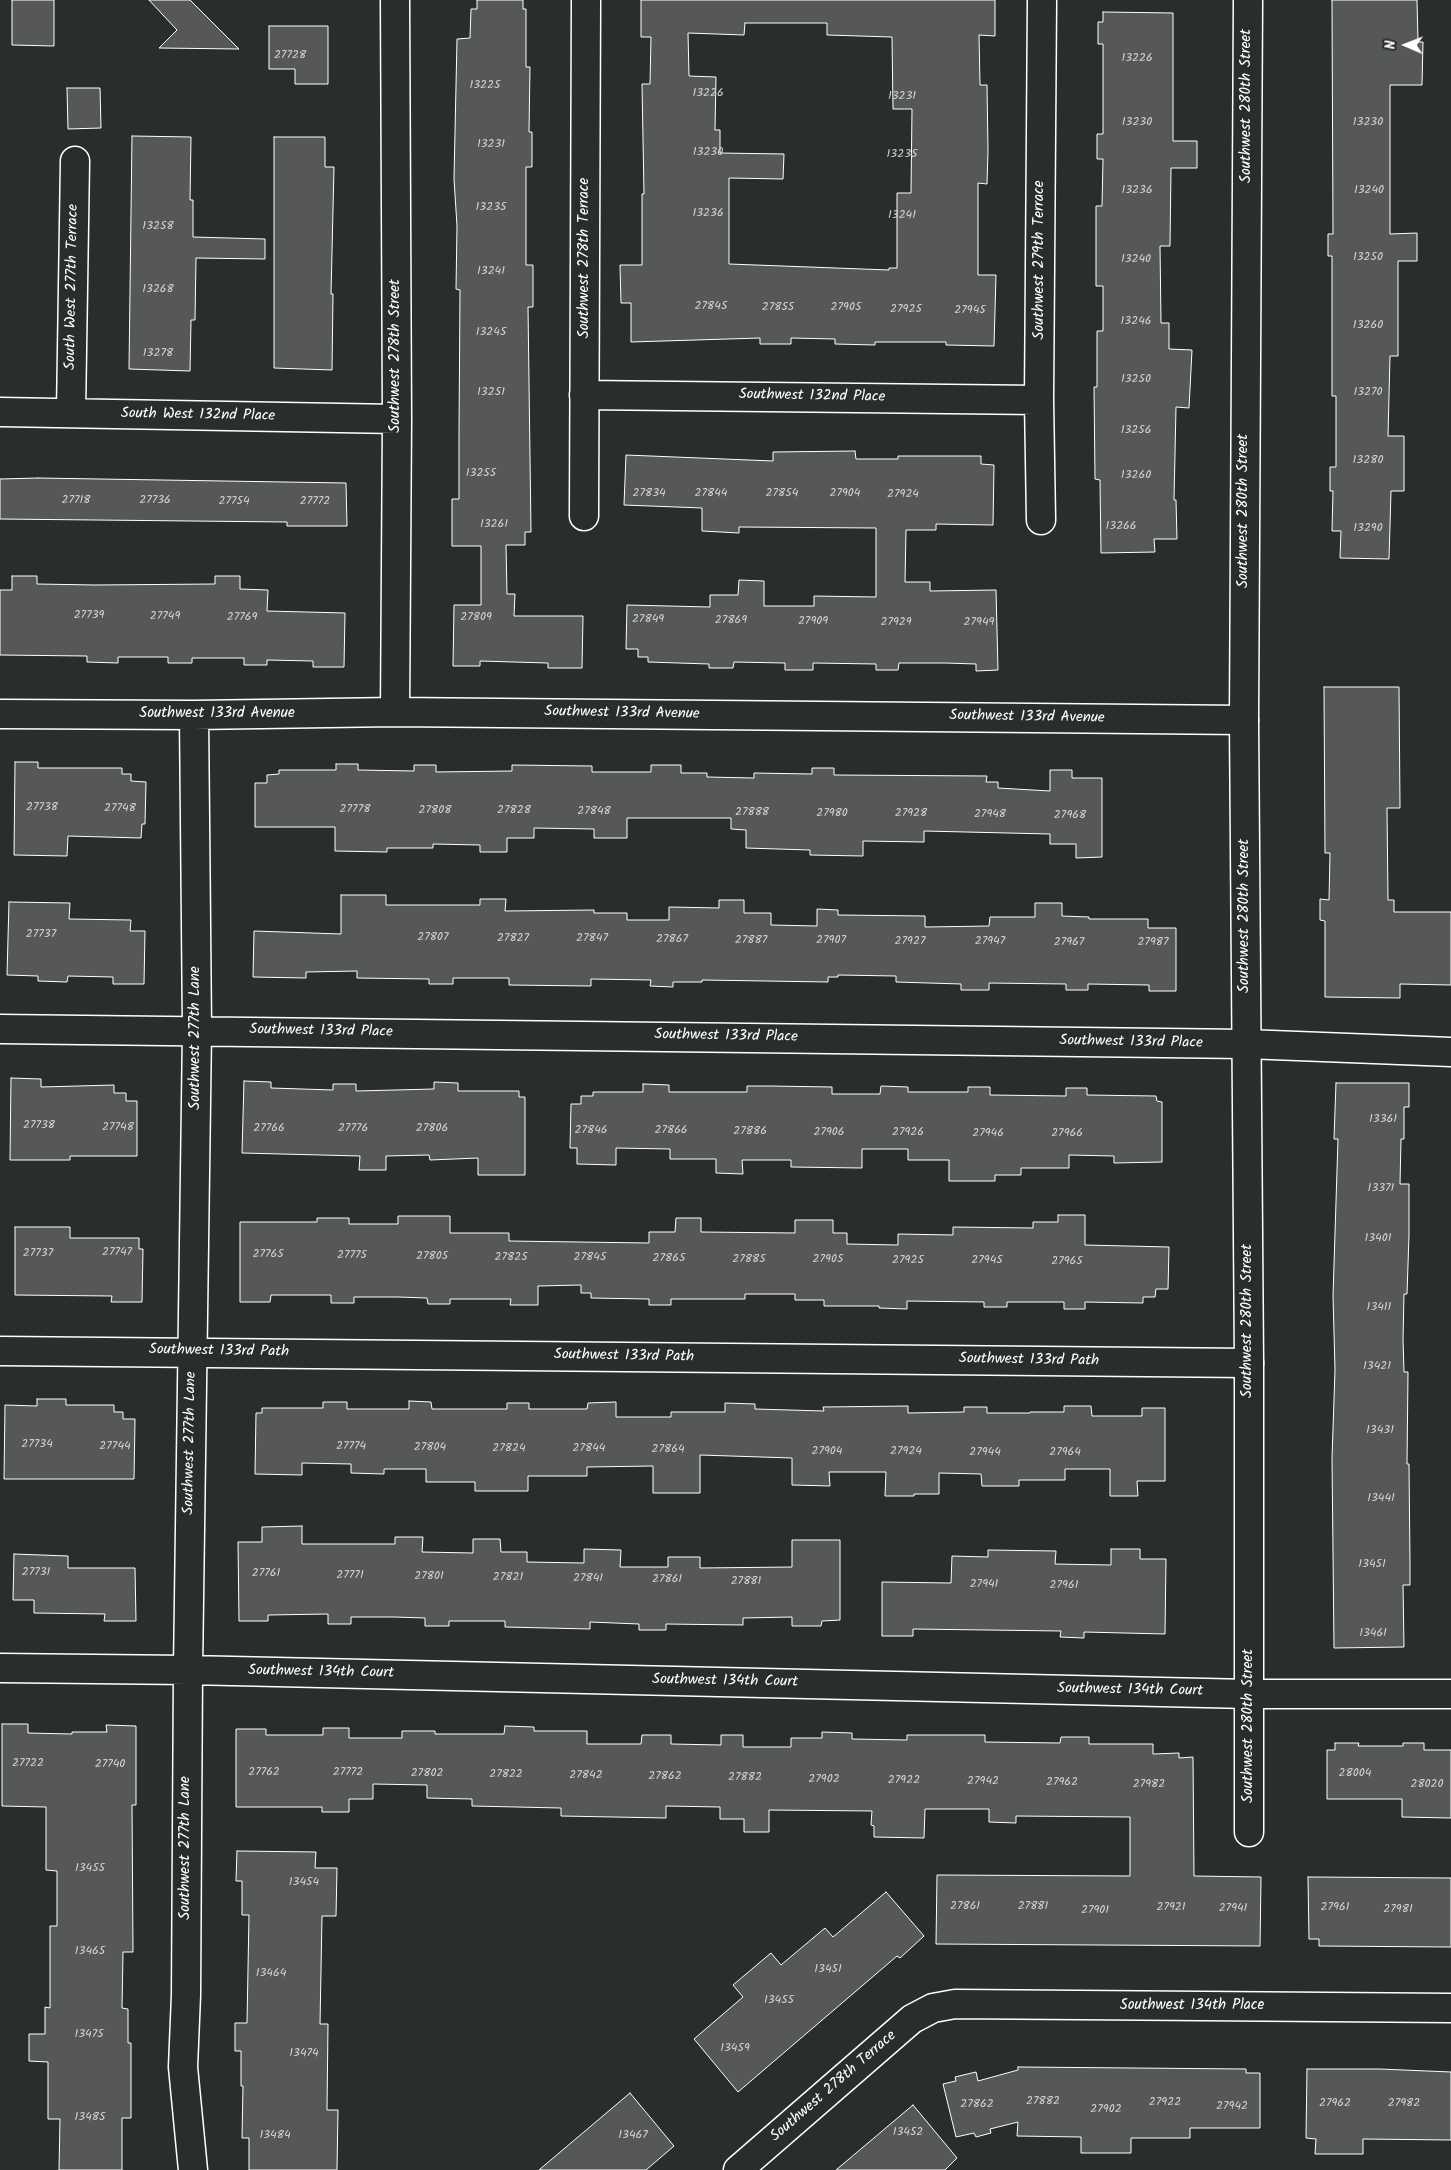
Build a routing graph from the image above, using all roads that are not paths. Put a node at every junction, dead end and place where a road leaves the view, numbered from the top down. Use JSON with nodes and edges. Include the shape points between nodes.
{"nodes":[{"id":1,"x":395,"y":0,"type":"edge"},
{"id":2,"x":586,"y":0,"type":"edge"},
{"id":3,"x":1042,"y":0,"type":"edge"},
{"id":4,"x":1248,"y":0,"type":"edge"},
{"id":5,"x":75,"y":161,"type":"dead end"},
{"id":6,"x":584,"y":395,"type":"junction"},
{"id":7,"x":1039,"y":400,"type":"junction"},
{"id":8,"x":0,"y":412,"type":"edge"},
{"id":9,"x":71,"y":413,"type":"junction"},
{"id":10,"x":397,"y":419,"type":"junction"},
{"id":11,"x":584,"y":516,"type":"dead end"},
{"id":12,"x":1041,"y":520,"type":"dead end"},
{"id":13,"x":395,"y":712,"type":"junction"},
{"id":14,"x":0,"y":714,"type":"edge"},
{"id":15,"x":194,"y":715,"type":"junction"},
{"id":16,"x":1244,"y":720,"type":"junction"},
{"id":17,"x":0,"y":1029,"type":"edge"},
{"id":18,"x":197,"y":1030,"type":"junction"},
{"id":19,"x":1246,"y":1044,"type":"junction"},
{"id":20,"x":1451,"y":1052,"type":"edge"},
{"id":21,"x":0,"y":1351,"type":"edge"},
{"id":22,"x":193,"y":1352,"type":"junction"},
{"id":23,"x":1249,"y":1363,"type":"junction"},
{"id":24,"x":0,"y":1668,"type":"edge"},
{"id":25,"x":188,"y":1670,"type":"junction"},
{"id":26,"x":1249,"y":1694,"type":"junction"},
{"id":27,"x":1451,"y":1694,"type":"edge"},
{"id":28,"x":1250,"y":1832,"type":"dead end"},
{"id":29,"x":933,"y":2008,"type":"joint"},
{"id":30,"x":1451,"y":2008,"type":"edge"},
{"id":31,"x":194,"y":2170,"type":"edge"},
{"id":32,"x":738,"y":2170,"type":"edge"}],
"edges":[{"from":1,"to":10,"type":"street","name":"Southwest 278th Street"},
{"from":2,"to":6,"type":"street","name":"Southwest 278th Terrace"},
{"from":3,"to":7,"type":"street","name":"Southwest 279th Terrace"},
{"from":4,"to":16,"type":"street","name":"Southwest 280th Street"},
{"from":5,"to":9,"type":"street","name":"South West 277th Terrace"},
{"from":6,"to":7,"type":"street","name":"Southwest 132nd Place"},
{"from":6,"to":11,"type":"street","name":"Southwest 278th Terrace"},
{"from":7,"to":12,"type":"street","name":"Southwest 279th Terrace"},
{"from":8,"to":9,"type":"street","name":"South West 132nd Place"},
{"from":9,"to":10,"type":"street","name":"South West 132nd Place"},
{"from":10,"to":13,"type":"street","name":"Southwest 278th Street"},
{"from":13,"to":15,"type":"street","name":"Southwest 133rd Avenue"},
{"from":13,"to":16,"type":"street","name":"Southwest 133rd Avenue"},
{"from":14,"to":15,"type":"street","name":"Southwest 133rd Avenue"},
{"from":15,"to":18,"type":"street","name":"Southwest 277th Lane"},
{"from":16,"to":19,"type":"street","name":"Southwest 280th Street"},
{"from":17,"to":18,"type":"street","name":"Southwest 133rd Place"},
{"from":18,"to":19,"type":"street","name":"Southwest 133rd Place"},
{"from":18,"to":22,"type":"street","name":"Southwest 277th Lane"},
{"from":19,"to":20,"type":"street","name":"Southwest 133rd Place"},
{"from":19,"to":23,"type":"street","name":"Southwest 280th Street"},
{"from":21,"to":22,"type":"street","name":"Southwest 133rd Path"},
{"from":22,"to":23,"type":"street","name":"Southwest 133rd Path"},
{"from":22,"to":25,"type":"street","name":"Southwest 277th Lane"},
{"from":23,"to":26,"type":"street","name":"Southwest 280th Street"},
{"from":24,"to":25,"type":"street","name":"Southwest 134th Court"},
{"from":25,"to":26,"type":"street","name":"Southwest 134th Court"},
{"from":25,"to":31,"type":"street","name":"Southwest 277th Lane","via":[[183,2067]]},
{"from":26,"to":27,"type":"street","name":"Southwest 134th Court"},
{"from":26,"to":28,"type":"street","name":"Southwest 280th Street"},
{"from":29,"to":30,"type":"street","name":"Southwest 134th Place","via":[[955,2004]]},
{"from":29,"to":32,"type":"street","name":"Southwest 278th Terrace","via":[[912,2019]]}]}
